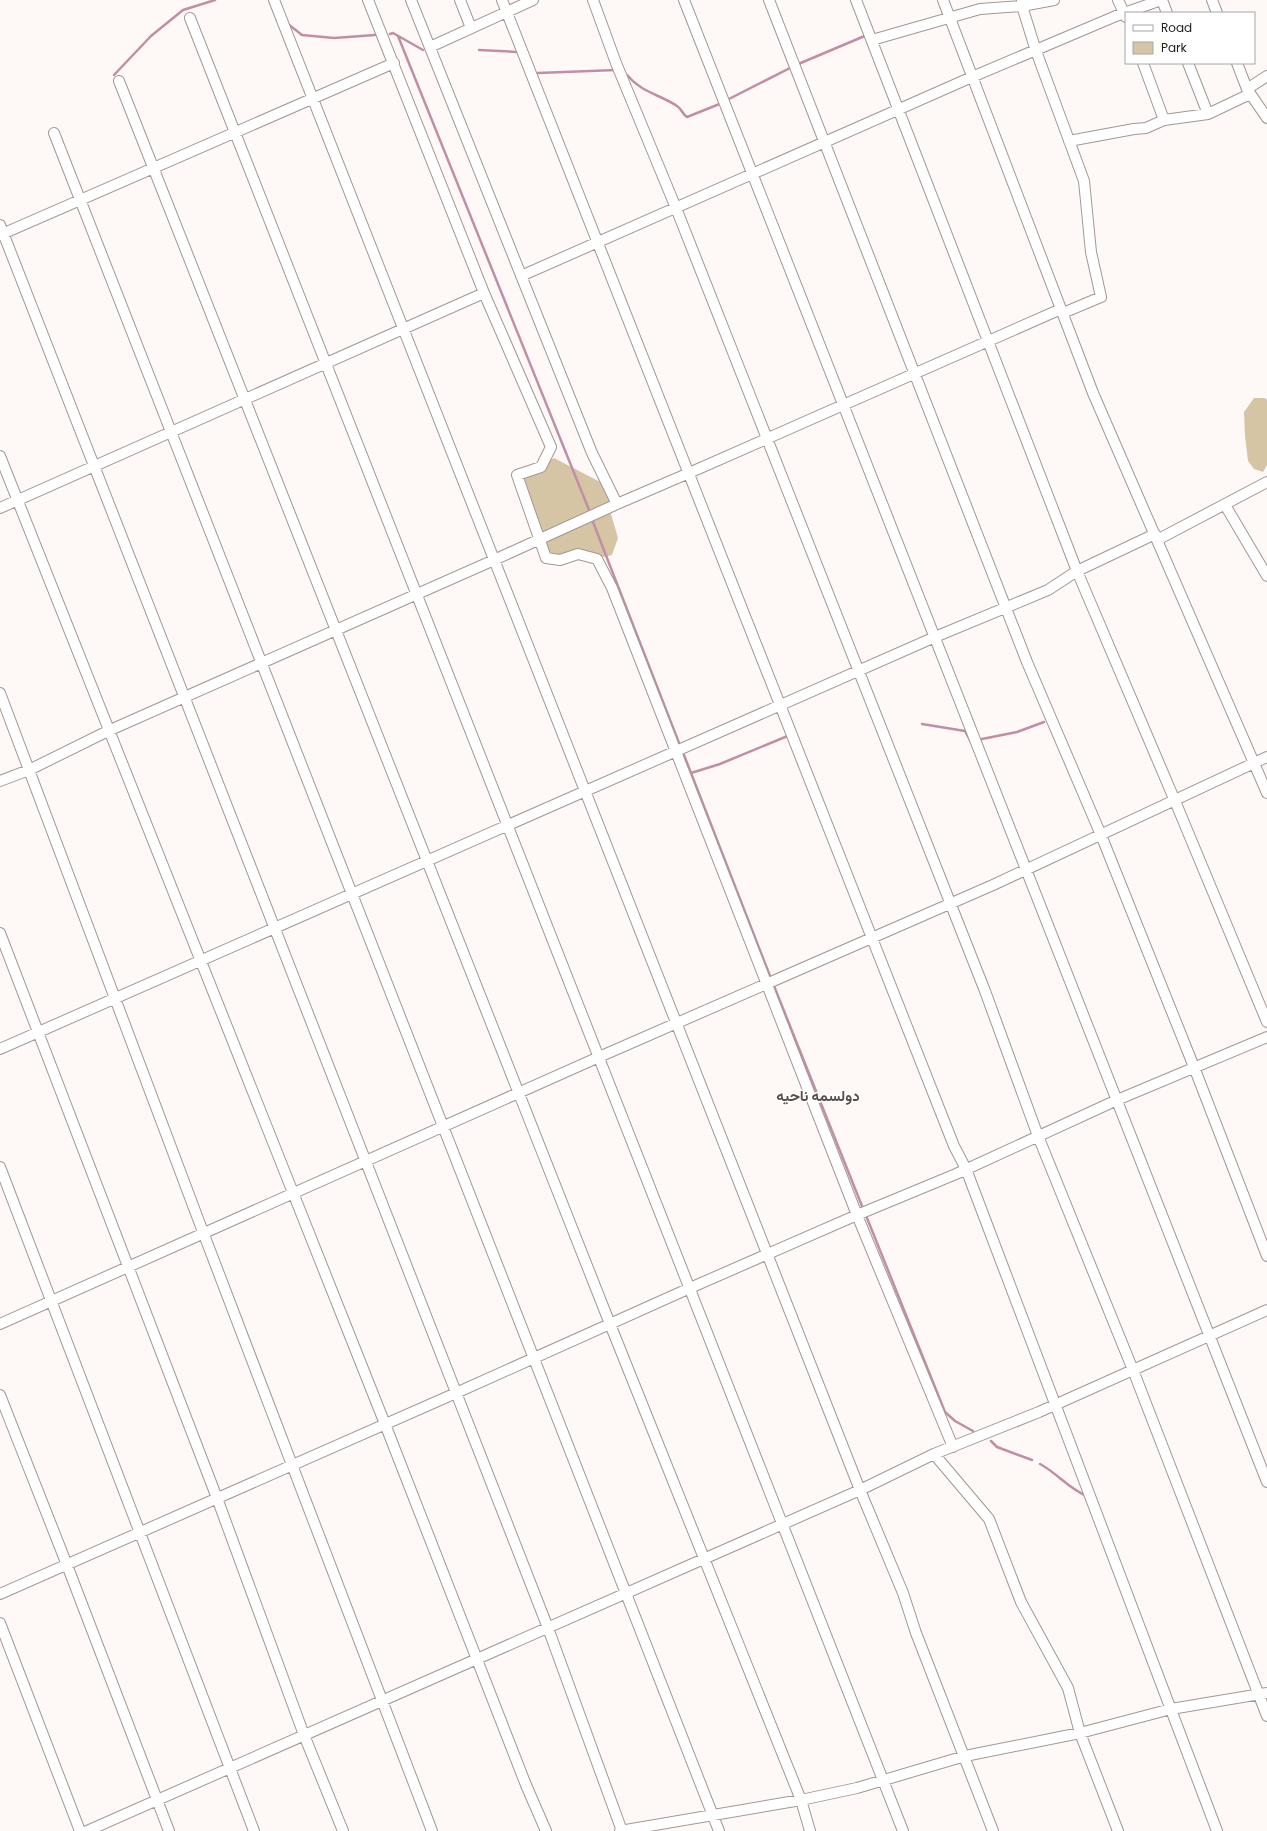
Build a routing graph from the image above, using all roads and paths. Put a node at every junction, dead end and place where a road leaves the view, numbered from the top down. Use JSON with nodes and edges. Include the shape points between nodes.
{"nodes":[{"id":1,"x":274,"y":0,"type":"edge"},
{"id":2,"x":368,"y":0,"type":"edge"},
{"id":3,"x":411,"y":0,"type":"edge"},
{"id":4,"x":460,"y":0,"type":"edge"},
{"id":5,"x":502,"y":0,"type":"edge"},
{"id":6,"x":533,"y":0,"type":"edge"},
{"id":7,"x":593,"y":0,"type":"edge"},
{"id":8,"x":684,"y":0,"type":"edge"},
{"id":9,"x":769,"y":0,"type":"edge"},
{"id":10,"x":856,"y":0,"type":"edge"},
{"id":11,"x":943,"y":0,"type":"edge"},
{"id":12,"x":1054,"y":0,"type":"edge"},
{"id":13,"x":1118,"y":0,"type":"edge"},
{"id":14,"x":1162,"y":0,"type":"edge"},
{"id":15,"x":1212,"y":0,"type":"edge"},
{"id":16,"x":1022,"y":3,"type":"edge"},
{"id":17,"x":507,"y":12,"type":"junction"},
{"id":18,"x":1132,"y":12,"type":"edge"},
{"id":19,"x":1167,"y":12,"type":"edge"},
{"id":20,"x":1217,"y":12,"type":"edge"},
{"id":21,"x":1125,"y":15,"type":"edge"},
{"id":22,"x":190,"y":18,"type":"dead end"},
{"id":23,"x":950,"y":18,"type":"junction"},
{"id":24,"x":471,"y":28,"type":"junction"},
{"id":25,"x":872,"y":40,"type":"junction"},
{"id":26,"x":430,"y":47,"type":"junction"},
{"id":27,"x":1036,"y":51,"type":"junction"},
{"id":28,"x":394,"y":63,"type":"junction"},
{"id":29,"x":1143,"y":64,"type":"edge"},
{"id":30,"x":1188,"y":64,"type":"edge"},
{"id":31,"x":1237,"y":64,"type":"edge"},
{"id":32,"x":1267,"y":76,"type":"edge"},
{"id":33,"x":972,"y":77,"type":"junction"},
{"id":34,"x":119,"y":81,"type":"dead end"},
{"id":35,"x":1249,"y":92,"type":"junction"},
{"id":36,"x":312,"y":98,"type":"junction"},
{"id":37,"x":898,"y":109,"type":"junction"},
{"id":38,"x":1208,"y":114,"type":"junction"},
{"id":39,"x":1267,"y":118,"type":"edge"},
{"id":40,"x":1164,"y":120,"type":"junction"},
{"id":41,"x":235,"y":131,"type":"junction"},
{"id":42,"x":54,"y":133,"type":"dead end"},
{"id":43,"x":1070,"y":141,"type":"junction"},
{"id":44,"x":824,"y":142,"type":"junction"},
{"id":45,"x":153,"y":168,"type":"junction"},
{"id":46,"x":752,"y":174,"type":"junction"},
{"id":47,"x":80,"y":200,"type":"junction"},
{"id":48,"x":676,"y":208,"type":"junction"},
{"id":49,"x":1,"y":231,"type":"edge"},
{"id":50,"x":598,"y":242,"type":"junction"},
{"id":51,"x":521,"y":276,"type":"junction"},
{"id":52,"x":484,"y":293,"type":"junction"},
{"id":53,"x":1062,"y":311,"type":"junction"},
{"id":54,"x":403,"y":330,"type":"junction"},
{"id":55,"x":988,"y":341,"type":"junction"},
{"id":56,"x":326,"y":363,"type":"junction"},
{"id":57,"x":915,"y":374,"type":"junction"},
{"id":58,"x":244,"y":399,"type":"junction"},
{"id":59,"x":844,"y":405,"type":"junction"},
{"id":60,"x":171,"y":432,"type":"junction"},
{"id":61,"x":767,"y":439,"type":"junction"},
{"id":62,"x":0,"y":456,"type":"edge"},
{"id":63,"x":94,"y":466,"type":"junction"},
{"id":64,"x":689,"y":473,"type":"junction"},
{"id":65,"x":1267,"y":482,"type":"edge"},
{"id":66,"x":18,"y":500,"type":"junction"},
{"id":67,"x":617,"y":504,"type":"junction"},
{"id":68,"x":1225,"y":505,"type":"junction"},
{"id":69,"x":0,"y":508,"type":"edge"},
{"id":70,"x":1156,"y":537,"type":"junction"},
{"id":71,"x":538,"y":540,"type":"junction"},
{"id":72,"x":494,"y":560,"type":"junction"},
{"id":73,"x":1077,"y":571,"type":"junction"},
{"id":74,"x":1267,"y":576,"type":"edge"},
{"id":75,"x":417,"y":594,"type":"junction"},
{"id":76,"x":1006,"y":607,"type":"junction"},
{"id":77,"x":336,"y":630,"type":"junction"},
{"id":78,"x":936,"y":638,"type":"junction"},
{"id":79,"x":261,"y":662,"type":"junction"},
{"id":80,"x":859,"y":671,"type":"junction"},
{"id":81,"x":0,"y":693,"type":"edge"},
{"id":82,"x":184,"y":697,"type":"junction"},
{"id":83,"x":780,"y":705,"type":"junction"},
{"id":84,"x":108,"y":730,"type":"junction"},
{"id":85,"x":676,"y":751,"type":"junction"},
{"id":86,"x":1267,"y":757,"type":"edge"},
{"id":87,"x":1254,"y":763,"type":"junction"},
{"id":88,"x":29,"y":770,"type":"junction"},
{"id":89,"x":0,"y":781,"type":"edge"},
{"id":90,"x":585,"y":792,"type":"junction"},
{"id":91,"x":1267,"y":793,"type":"edge"},
{"id":92,"x":1175,"y":801,"type":"junction"},
{"id":93,"x":508,"y":825,"type":"junction"},
{"id":94,"x":1101,"y":835,"type":"junction"},
{"id":95,"x":427,"y":860,"type":"junction"},
{"id":96,"x":1027,"y":869,"type":"junction"},
{"id":97,"x":352,"y":893,"type":"junction"},
{"id":98,"x":950,"y":903,"type":"junction"},
{"id":99,"x":274,"y":927,"type":"junction"},
{"id":100,"x":0,"y":933,"type":"edge"},
{"id":101,"x":872,"y":937,"type":"junction"},
{"id":102,"x":199,"y":960,"type":"junction"},
{"id":103,"x":767,"y":984,"type":"junction"},
{"id":104,"x":115,"y":997,"type":"junction"},
{"id":105,"x":1267,"y":1022,"type":"edge"},
{"id":106,"x":676,"y":1024,"type":"junction"},
{"id":107,"x":38,"y":1032,"type":"junction"},
{"id":108,"x":1267,"y":1037,"type":"edge"},
{"id":109,"x":0,"y":1049,"type":"edge"},
{"id":110,"x":599,"y":1057,"type":"junction"},
{"id":111,"x":1194,"y":1067,"type":"junction"},
{"id":112,"x":518,"y":1093,"type":"junction"},
{"id":113,"x":1117,"y":1100,"type":"junction"},
{"id":114,"x":443,"y":1126,"type":"junction"},
{"id":115,"x":1038,"y":1136,"type":"junction"},
{"id":116,"x":365,"y":1161,"type":"junction"},
{"id":117,"x":0,"y":1167,"type":"edge"},
{"id":118,"x":966,"y":1169,"type":"junction"},
{"id":119,"x":292,"y":1193,"type":"junction"},
{"id":120,"x":857,"y":1215,"type":"junction"},
{"id":121,"x":203,"y":1232,"type":"junction"},
{"id":122,"x":767,"y":1255,"type":"junction"},
{"id":123,"x":1267,"y":1256,"type":"edge"},
{"id":124,"x":128,"y":1266,"type":"junction"},
{"id":125,"x":690,"y":1288,"type":"junction"},
{"id":126,"x":51,"y":1301,"type":"junction"},
{"id":127,"x":1267,"y":1310,"type":"edge"},
{"id":128,"x":0,"y":1324,"type":"edge"},
{"id":129,"x":610,"y":1324,"type":"junction"},
{"id":130,"x":1209,"y":1336,"type":"junction"},
{"id":131,"x":534,"y":1358,"type":"junction"},
{"id":132,"x":1133,"y":1370,"type":"junction"},
{"id":133,"x":456,"y":1393,"type":"junction"},
{"id":134,"x":0,"y":1395,"type":"edge"},
{"id":135,"x":1056,"y":1404,"type":"junction"},
{"id":136,"x":385,"y":1424,"type":"junction"},
{"id":137,"x":953,"y":1447,"type":"junction"},
{"id":138,"x":934,"y":1454,"type":"junction"},
{"id":139,"x":292,"y":1465,"type":"junction"},
{"id":140,"x":1267,"y":1482,"type":"edge"},
{"id":141,"x":860,"y":1490,"type":"junction"},
{"id":142,"x":217,"y":1498,"type":"junction"},
{"id":143,"x":782,"y":1524,"type":"junction"},
{"id":144,"x":140,"y":1533,"type":"junction"},
{"id":145,"x":705,"y":1558,"type":"junction"},
{"id":146,"x":67,"y":1565,"type":"junction"},
{"id":147,"x":626,"y":1593,"type":"junction"},
{"id":148,"x":0,"y":1594,"type":"edge"},
{"id":149,"x":0,"y":1623,"type":"edge"},
{"id":150,"x":548,"y":1628,"type":"junction"},
{"id":151,"x":476,"y":1659,"type":"junction"},
{"id":152,"x":1263,"y":1694,"type":"edge"},
{"id":153,"x":383,"y":1700,"type":"junction"},
{"id":154,"x":1171,"y":1709,"type":"junction"},
{"id":155,"x":1267,"y":1716,"type":"edge"},
{"id":156,"x":1080,"y":1733,"type":"junction"},
{"id":157,"x":304,"y":1735,"type":"junction"},
{"id":158,"x":965,"y":1756,"type":"junction"},
{"id":159,"x":231,"y":1768,"type":"junction"},
{"id":160,"x":883,"y":1780,"type":"junction"},
{"id":161,"x":158,"y":1800,"type":"junction"},
{"id":162,"x":801,"y":1800,"type":"junction"},
{"id":163,"x":713,"y":1814,"type":"junction"},
{"id":164,"x":80,"y":1831,"type":"edge"},
{"id":165,"x":87,"y":1831,"type":"edge"},
{"id":166,"x":169,"y":1831,"type":"edge"},
{"id":167,"x":254,"y":1831,"type":"edge"},
{"id":168,"x":343,"y":1831,"type":"edge"},
{"id":169,"x":432,"y":1831,"type":"edge"},
{"id":170,"x":546,"y":1831,"type":"edge"},
{"id":171,"x":621,"y":1831,"type":"edge"},
{"id":172,"x":719,"y":1831,"type":"edge"},
{"id":173,"x":810,"y":1831,"type":"edge"},
{"id":174,"x":903,"y":1831,"type":"edge"},
{"id":175,"x":993,"y":1831,"type":"edge"},
{"id":176,"x":1118,"y":1831,"type":"edge"},
{"id":177,"x":1217,"y":1831,"type":"edge"}],
"edges":[{"from":1,"to":36,"type":"street"},
{"from":2,"to":28,"type":"street"},
{"from":3,"to":26,"type":"street"},
{"from":4,"to":24,"type":"street"},
{"from":5,"to":17,"type":"street"},
{"from":6,"to":17,"type":"street"},
{"from":7,"to":48,"type":"street"},
{"from":8,"to":46,"type":"street"},
{"from":9,"to":44,"type":"street"},
{"from":10,"to":25,"type":"street"},
{"from":11,"to":23,"type":"street"},
{"from":12,"to":16,"type":"street"},
{"from":13,"to":21,"type":"street"},
{"from":14,"to":18,"type":"street"},
{"from":14,"to":19,"type":"street"},
{"from":15,"to":20,"type":"street"},
{"from":16,"to":23,"type":"street","via":[[980,9]]},
{"from":16,"to":27,"type":"street"},
{"from":17,"to":24,"type":"street"},
{"from":17,"to":50,"type":"street"},
{"from":21,"to":27,"type":"street"},
{"from":22,"to":41,"type":"street"},
{"from":23,"to":25,"type":"street"},
{"from":23,"to":33,"type":"street"},
{"from":24,"to":26,"type":"street"},
{"from":25,"to":37,"type":"street"},
{"from":26,"to":51,"type":"street"},
{"from":27,"to":33,"type":"street"},
{"from":27,"to":43,"type":"street"},
{"from":28,"to":36,"type":"street"},
{"from":28,"to":52,"type":"street"},
{"from":29,"to":40,"type":"street"},
{"from":30,"to":38,"type":"street"},
{"from":31,"to":35,"type":"street"},
{"from":32,"to":35,"type":"street"},
{"from":33,"to":37,"type":"street"},
{"from":33,"to":53,"type":"street"},
{"from":34,"to":45,"type":"street"},
{"from":35,"to":38,"type":"street"},
{"from":35,"to":39,"type":"street"},
{"from":36,"to":41,"type":"street"},
{"from":36,"to":54,"type":"street"},
{"from":37,"to":44,"type":"street"},
{"from":37,"to":55,"type":"street"},
{"from":38,"to":40,"type":"street"},
{"from":40,"to":43,"type":"street","via":[[1146,128],[1134,128]]},
{"from":41,"to":45,"type":"street"},
{"from":41,"to":56,"type":"street"},
{"from":42,"to":47,"type":"street"},
{"from":43,"to":53,"type":"street","via":[[1084,182],[1091,252],[1101,297]]},
{"from":44,"to":46,"type":"street"},
{"from":44,"to":57,"type":"street"},
{"from":45,"to":47,"type":"street"},
{"from":45,"to":58,"type":"street"},
{"from":46,"to":48,"type":"street"},
{"from":46,"to":59,"type":"street"},
{"from":47,"to":49,"type":"street"},
{"from":47,"to":60,"type":"street"},
{"from":48,"to":50,"type":"street"},
{"from":48,"to":61,"type":"street"},
{"from":49,"to":63,"type":"street"},
{"from":50,"to":51,"type":"street"},
{"from":50,"to":64,"type":"street"},
{"from":51,"to":67,"type":"street","via":[[592,454]]},
{"from":52,"to":54,"type":"street"},
{"from":52,"to":71,"type":"street","via":[[551,447],[541,467],[517,475]]},
{"from":53,"to":55,"type":"street"},
{"from":53,"to":70,"type":"street","via":[[1093,393]]},
{"from":54,"to":56,"type":"street"},
{"from":54,"to":72,"type":"street"},
{"from":55,"to":57,"type":"street"},
{"from":55,"to":73,"type":"street"},
{"from":56,"to":58,"type":"street"},
{"from":56,"to":75,"type":"street"},
{"from":57,"to":59,"type":"street"},
{"from":57,"to":76,"type":"street"},
{"from":58,"to":60,"type":"street"},
{"from":58,"to":77,"type":"street"},
{"from":59,"to":61,"type":"street"},
{"from":59,"to":78,"type":"street"},
{"from":60,"to":63,"type":"street"},
{"from":60,"to":79,"type":"street"},
{"from":61,"to":64,"type":"street"},
{"from":61,"to":80,"type":"street"},
{"from":62,"to":66,"type":"street"},
{"from":63,"to":66,"type":"street"},
{"from":63,"to":82,"type":"street"},
{"from":64,"to":67,"type":"street"},
{"from":64,"to":83,"type":"street"},
{"from":65,"to":68,"type":"street"},
{"from":66,"to":69,"type":"street"},
{"from":66,"to":84,"type":"street"},
{"from":67,"to":71,"type":"street"},
{"from":68,"to":70,"type":"street"},
{"from":68,"to":74,"type":"street"},
{"from":70,"to":73,"type":"street"},
{"from":70,"to":87,"type":"street"},
{"from":71,"to":72,"type":"street"},
{"from":71,"to":85,"type":"street","via":[[546,558],[560,560],[578,554],[597,560],[612,588]]},
{"from":72,"to":75,"type":"street"},
{"from":72,"to":90,"type":"street"},
{"from":73,"to":76,"type":"street","via":[[1048,590]]},
{"from":73,"to":92,"type":"street"},
{"from":75,"to":77,"type":"street"},
{"from":75,"to":93,"type":"street"},
{"from":76,"to":78,"type":"street"},
{"from":76,"to":94,"type":"street"},
{"from":77,"to":79,"type":"street"},
{"from":77,"to":95,"type":"street"},
{"from":78,"to":80,"type":"street"},
{"from":78,"to":96,"type":"street"},
{"from":79,"to":82,"type":"street"},
{"from":79,"to":97,"type":"street"},
{"from":80,"to":83,"type":"street"},
{"from":80,"to":98,"type":"street"},
{"from":81,"to":88,"type":"street"},
{"from":82,"to":84,"type":"street"},
{"from":82,"to":99,"type":"street"},
{"from":83,"to":85,"type":"street"},
{"from":83,"to":101,"type":"street"},
{"from":84,"to":88,"type":"street"},
{"from":84,"to":102,"type":"street"},
{"from":85,"to":90,"type":"street"},
{"from":85,"to":103,"type":"street"},
{"from":86,"to":87,"type":"street"},
{"from":87,"to":91,"type":"street"},
{"from":87,"to":92,"type":"street"},
{"from":88,"to":89,"type":"street"},
{"from":88,"to":104,"type":"street"},
{"from":90,"to":93,"type":"street"},
{"from":90,"to":106,"type":"street"},
{"from":92,"to":94,"type":"street"},
{"from":92,"to":105,"type":"street"},
{"from":93,"to":95,"type":"street"},
{"from":93,"to":110,"type":"street"},
{"from":94,"to":96,"type":"street"},
{"from":94,"to":111,"type":"street"},
{"from":95,"to":97,"type":"street"},
{"from":95,"to":112,"type":"street"},
{"from":96,"to":98,"type":"street"},
{"from":96,"to":113,"type":"street"},
{"from":97,"to":99,"type":"street"},
{"from":97,"to":114,"type":"street"},
{"from":98,"to":101,"type":"street"},
{"from":98,"to":115,"type":"street","via":[[985,990]]},
{"from":99,"to":102,"type":"street"},
{"from":99,"to":116,"type":"street"},
{"from":100,"to":107,"type":"street"},
{"from":101,"to":103,"type":"street"},
{"from":101,"to":118,"type":"street","via":[[954,1146]]},
{"from":102,"to":104,"type":"street"},
{"from":102,"to":119,"type":"street"},
{"from":103,"to":106,"type":"street"},
{"from":103,"to":120,"type":"street"},
{"from":104,"to":107,"type":"street"},
{"from":104,"to":121,"type":"street"},
{"from":106,"to":110,"type":"street"},
{"from":106,"to":122,"type":"street"},
{"from":107,"to":109,"type":"street"},
{"from":107,"to":124,"type":"street"},
{"from":108,"to":111,"type":"street"},
{"from":110,"to":112,"type":"street"},
{"from":110,"to":125,"type":"street"},
{"from":111,"to":113,"type":"street"},
{"from":111,"to":123,"type":"street"},
{"from":112,"to":114,"type":"street"},
{"from":112,"to":129,"type":"street"},
{"from":113,"to":115,"type":"street"},
{"from":113,"to":130,"type":"street"},
{"from":114,"to":116,"type":"street"},
{"from":114,"to":131,"type":"street"},
{"from":115,"to":118,"type":"street"},
{"from":115,"to":132,"type":"street"},
{"from":116,"to":119,"type":"street"},
{"from":116,"to":133,"type":"street"},
{"from":117,"to":126,"type":"street"},
{"from":118,"to":120,"type":"street"},
{"from":118,"to":135,"type":"street"},
{"from":119,"to":121,"type":"street"},
{"from":119,"to":136,"type":"street"},
{"from":120,"to":122,"type":"street"},
{"from":120,"to":137,"type":"street"},
{"from":121,"to":124,"type":"street"},
{"from":121,"to":139,"type":"street"},
{"from":122,"to":125,"type":"street"},
{"from":122,"to":141,"type":"street"},
{"from":124,"to":126,"type":"street"},
{"from":124,"to":142,"type":"street"},
{"from":125,"to":129,"type":"street"},
{"from":125,"to":143,"type":"street"},
{"from":126,"to":128,"type":"street"},
{"from":126,"to":144,"type":"street"},
{"from":127,"to":130,"type":"street"},
{"from":129,"to":131,"type":"street"},
{"from":129,"to":145,"type":"street"},
{"from":130,"to":132,"type":"street"},
{"from":130,"to":140,"type":"street"},
{"from":131,"to":133,"type":"street"},
{"from":131,"to":147,"type":"street"},
{"from":132,"to":135,"type":"street"},
{"from":132,"to":152,"type":"street"},
{"from":133,"to":136,"type":"street"},
{"from":133,"to":150,"type":"street"},
{"from":134,"to":146,"type":"street"},
{"from":135,"to":137,"type":"street"},
{"from":135,"to":154,"type":"street"},
{"from":136,"to":139,"type":"street"},
{"from":136,"to":151,"type":"street"},
{"from":137,"to":138,"type":"street"},
{"from":138,"to":141,"type":"street"},
{"from":138,"to":156,"type":"street","via":[[989,1519],[1021,1602],[1068,1688]]},
{"from":139,"to":142,"type":"street"},
{"from":139,"to":153,"type":"street"},
{"from":141,"to":143,"type":"street"},
{"from":141,"to":158,"type":"street","via":[[903,1593],[916,1633]]},
{"from":142,"to":144,"type":"street"},
{"from":142,"to":157,"type":"street"},
{"from":143,"to":145,"type":"street"},
{"from":143,"to":160,"type":"street"},
{"from":144,"to":146,"type":"street"},
{"from":144,"to":159,"type":"street"},
{"from":145,"to":147,"type":"street"},
{"from":145,"to":162,"type":"street"},
{"from":146,"to":148,"type":"street"},
{"from":146,"to":161,"type":"street"},
{"from":147,"to":150,"type":"street"},
{"from":147,"to":163,"type":"street"},
{"from":149,"to":164,"type":"street"},
{"from":150,"to":151,"type":"street"},
{"from":150,"to":171,"type":"street"},
{"from":151,"to":153,"type":"street"},
{"from":151,"to":170,"type":"street"},
{"from":152,"to":154,"type":"street"},
{"from":152,"to":155,"type":"street"},
{"from":153,"to":157,"type":"street"},
{"from":153,"to":169,"type":"street"},
{"from":154,"to":156,"type":"street"},
{"from":154,"to":177,"type":"street"},
{"from":156,"to":158,"type":"street"},
{"from":156,"to":176,"type":"street"},
{"from":157,"to":159,"type":"street"},
{"from":157,"to":168,"type":"street"},
{"from":158,"to":160,"type":"street"},
{"from":158,"to":175,"type":"street"},
{"from":159,"to":161,"type":"street"},
{"from":159,"to":167,"type":"street"},
{"from":160,"to":162,"type":"street"},
{"from":160,"to":174,"type":"street"},
{"from":161,"to":165,"type":"street"},
{"from":161,"to":166,"type":"street"},
{"from":162,"to":163,"type":"street"},
{"from":162,"to":173,"type":"street"},
{"from":163,"to":171,"type":"street"},
{"from":163,"to":172,"type":"street"}]}
